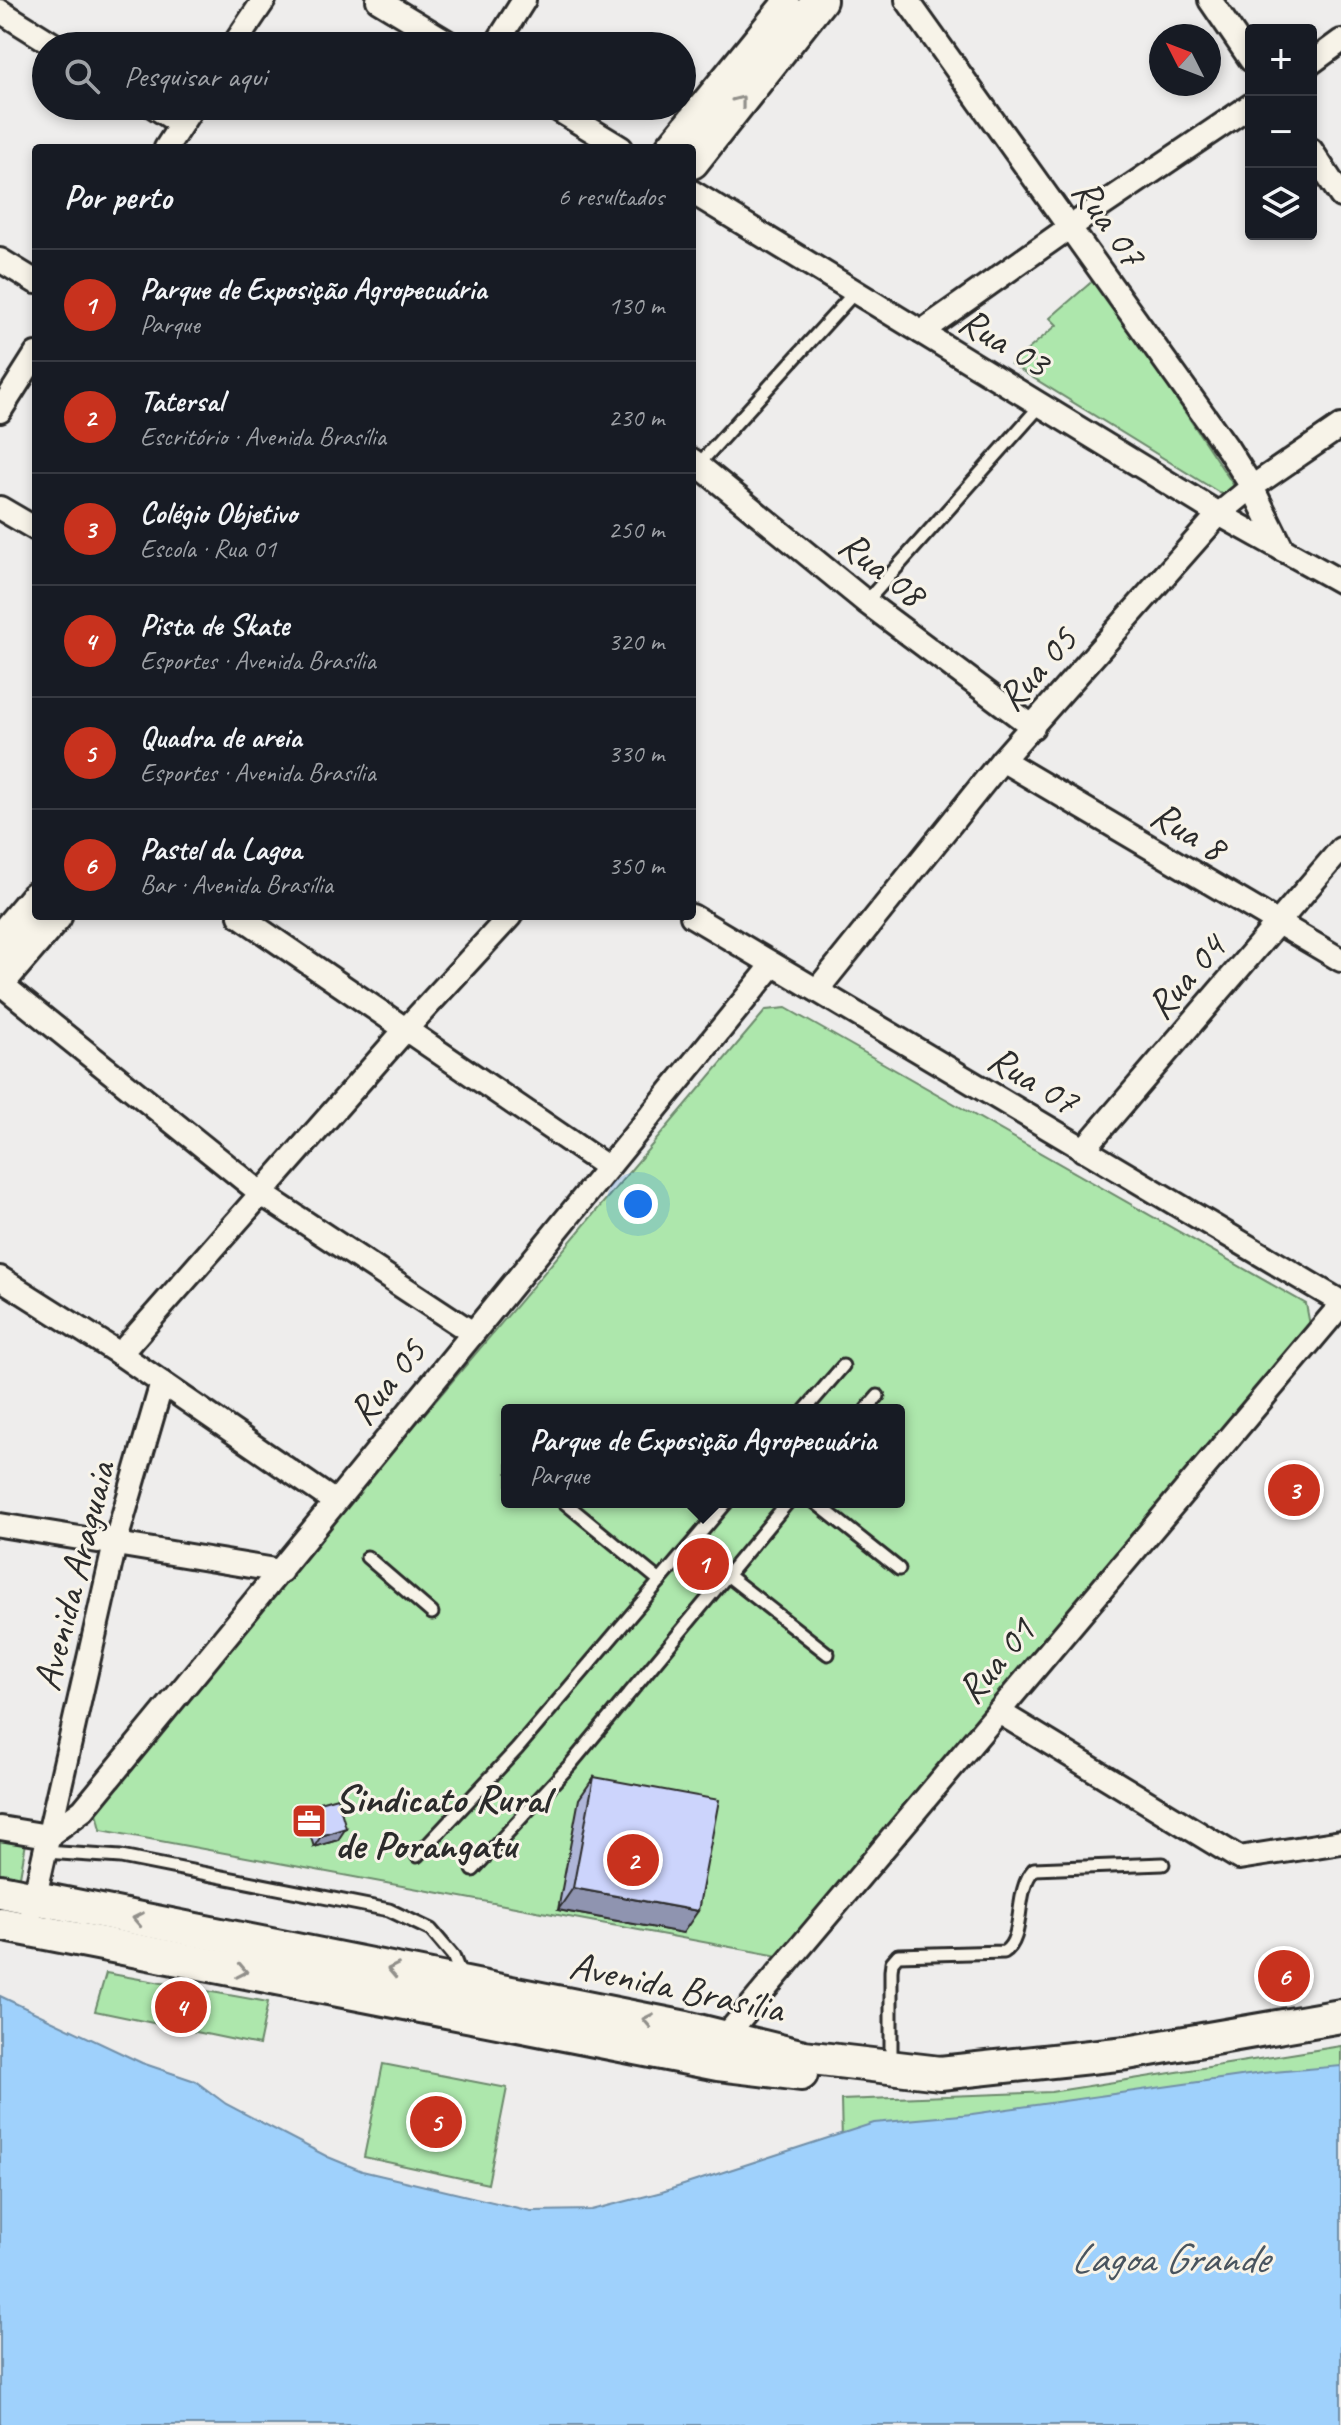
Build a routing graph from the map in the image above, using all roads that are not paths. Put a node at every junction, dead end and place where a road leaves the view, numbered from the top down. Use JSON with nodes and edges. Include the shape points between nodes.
{"nodes":[{"id":1,"x":264,"y":0,"type":"edge"},
{"id":2,"x":378,"y":0,"type":"edge"},
{"id":3,"x":524,"y":0,"type":"edge"},
{"id":4,"x":792,"y":0,"type":"edge"},
{"id":5,"x":820,"y":0,"type":"edge"},
{"id":6,"x":907,"y":0,"type":"edge"},
{"id":7,"x":1210,"y":0,"type":"edge"},
{"id":8,"x":0,"y":11,"type":"edge"},
{"id":9,"x":34,"y":32,"type":"edge"},
{"id":10,"x":242,"y":32,"type":"edge"},
{"id":11,"x":431,"y":32,"type":"edge"},
{"id":12,"x":504,"y":32,"type":"edge"},
{"id":13,"x":1341,"y":41,"type":"edge"},
{"id":14,"x":1245,"y":51,"type":"edge"},
{"id":15,"x":1317,"y":59,"type":"edge"},
{"id":16,"x":754,"y":63,"type":"junction"},
{"id":17,"x":1245,"y":109,"type":"edge"},
{"id":18,"x":184,"y":120,"type":"edge"},
{"id":19,"x":575,"y":120,"type":"edge"},
{"id":20,"x":169,"y":144,"type":"edge"},
{"id":21,"x":614,"y":144,"type":"edge"},
{"id":22,"x":676,"y":144,"type":"edge"},
{"id":23,"x":696,"y":156,"type":"edge"},
{"id":24,"x":1317,"y":159,"type":"edge"},
{"id":25,"x":696,"y":194,"type":"edge"},
{"id":26,"x":1341,"y":196,"type":"edge"},
{"id":27,"x":1070,"y":227,"type":"junction"},
{"id":28,"x":0,"y":260,"type":"edge"},
{"id":29,"x":32,"y":280,"type":"edge"},
{"id":30,"x":855,"y":292,"type":"junction"},
{"id":31,"x":921,"y":332,"type":"junction"},
{"id":32,"x":32,"y":360,"type":"edge"},
{"id":33,"x":1041,"y":405,"type":"junction"},
{"id":34,"x":0,"y":411,"type":"edge"},
{"id":35,"x":1341,"y":426,"type":"edge"},
{"id":36,"x":696,"y":461,"type":"edge"},
{"id":37,"x":696,"y":463,"type":"edge"},
{"id":38,"x":1252,"y":487,"type":"junction"},
{"id":39,"x":0,"y":508,"type":"edge"},
{"id":40,"x":1219,"y":514,"type":"junction"},
{"id":41,"x":32,"y":527,"type":"edge"},
{"id":42,"x":1283,"y":550,"type":"junction"},
{"id":43,"x":1341,"y":582,"type":"edge"},
{"id":44,"x":866,"y":602,"type":"junction"},
{"id":45,"x":1033,"y":727,"type":"junction"},
{"id":46,"x":1002,"y":760,"type":"junction"},
{"id":47,"x":1341,"y":849,"type":"edge"},
{"id":48,"x":32,"y":903,"type":"edge"},
{"id":49,"x":696,"y":918,"type":"edge"},
{"id":50,"x":52,"y":920,"type":"edge"},
{"id":51,"x":246,"y":920,"type":"edge"},
{"id":52,"x":506,"y":920,"type":"edge"},
{"id":53,"x":1278,"y":924,"type":"junction"},
{"id":54,"x":0,"y":941,"type":"edge"},
{"id":55,"x":1341,"y":960,"type":"edge"},
{"id":56,"x":773,"y":965,"type":"junction"},
{"id":57,"x":0,"y":981,"type":"edge"},
{"id":58,"x":817,"y":990,"type":"junction"},
{"id":59,"x":406,"y":1029,"type":"junction"},
{"id":60,"x":1083,"y":1150,"type":"junction"},
{"id":61,"x":607,"y":1167,"type":"junction"},
{"id":62,"x":262,"y":1194,"type":"junction"},
{"id":63,"x":0,"y":1278,"type":"edge"},
{"id":64,"x":1341,"y":1304,"type":"edge"},
{"id":65,"x":471,"y":1332,"type":"junction"},
{"id":66,"x":120,"y":1354,"type":"junction"},
{"id":67,"x":843,"y":1366,"type":"dead end"},
{"id":68,"x":162,"y":1383,"type":"junction"},
{"id":69,"x":878,"y":1396,"type":"dead end"},
{"id":70,"x":810,"y":1404,"type":"edge"},
{"id":71,"x":871,"y":1404,"type":"edge"},
{"id":72,"x":335,"y":1502,"type":"junction"},
{"id":73,"x":571,"y":1508,"type":"edge"},
{"id":74,"x":722,"y":1508,"type":"edge"},
{"id":75,"x":783,"y":1508,"type":"edge"},
{"id":76,"x":823,"y":1508,"type":"edge"},
{"id":77,"x":0,"y":1525,"type":"edge"},
{"id":78,"x":115,"y":1544,"type":"junction"},
{"id":79,"x":367,"y":1557,"type":"dead end"},
{"id":80,"x":899,"y":1569,"type":"dead end"},
{"id":81,"x":281,"y":1571,"type":"junction"},
{"id":82,"x":727,"y":1575,"type":"junction"},
{"id":83,"x":660,"y":1581,"type":"junction"},
{"id":84,"x":432,"y":1613,"type":"dead end"},
{"id":85,"x":828,"y":1654,"type":"dead end"},
{"id":86,"x":999,"y":1712,"type":"junction"},
{"id":87,"x":0,"y":1828,"type":"edge"},
{"id":88,"x":1341,"y":1842,"type":"edge"},
{"id":89,"x":46,"y":1844,"type":"junction"},
{"id":90,"x":417,"y":1856,"type":"dead end"},
{"id":91,"x":1163,"y":1864,"type":"dead end"},
{"id":92,"x":473,"y":1870,"type":"dead end"},
{"id":93,"x":0,"y":1891,"type":"edge"},
{"id":94,"x":35,"y":1898,"type":"junction"},
{"id":95,"x":14,"y":1927,"type":"edge"},
{"id":96,"x":329,"y":1972,"type":"junction"},
{"id":97,"x":466,"y":1999,"type":"junction"},
{"id":98,"x":1341,"y":2016,"type":"edge"},
{"id":99,"x":716,"y":2054,"type":"junction"},
{"id":100,"x":891,"y":2072,"type":"junction"}],
"edges":[{"from":1,"to":10,"type":"street"},
{"from":2,"to":11,"type":"street"},
{"from":3,"to":12,"type":"street"},
{"from":4,"to":16,"type":"main road"},
{"from":5,"to":16,"type":"main road"},
{"from":6,"to":27,"type":"street","name":"Rua 07"},
{"from":7,"to":14,"type":"street"},
{"from":8,"to":9,"type":"street"},
{"from":13,"to":15,"type":"street"},
{"from":16,"to":22,"type":"main road"},
{"from":23,"to":16,"type":"main road","one_way":true},
{"from":17,"to":27,"type":"street"},
{"from":18,"to":20,"type":"street"},
{"from":19,"to":21,"type":"street"},
{"from":24,"to":26,"type":"street"},
{"from":25,"to":30,"type":"street","name":"Rua 03"},
{"from":27,"to":31,"type":"street"},
{"from":27,"to":38,"type":"street","name":"Rua 07"},
{"from":28,"to":29,"type":"street"},
{"from":30,"to":31,"type":"street","name":"Rua 03"},
{"from":30,"to":36,"type":"lane"},
{"from":31,"to":33,"type":"street","name":"Rua 03"},
{"from":32,"to":34,"type":"street"},
{"from":33,"to":40,"type":"street","name":"Rua 03"},
{"from":33,"to":44,"type":"lane"},
{"from":35,"to":38,"type":"street","name":"Rua 05"},
{"from":37,"to":44,"type":"street","name":"Rua 08"},
{"from":38,"to":40,"type":"street","name":"Rua 05"},
{"from":38,"to":42,"type":"street"},
{"from":39,"to":41,"type":"street"},
{"from":40,"to":42,"type":"street","name":"Rua 03"},
{"from":40,"to":45,"type":"street","name":"Rua 05"},
{"from":42,"to":43,"type":"street","name":"Rua 03"},
{"from":44,"to":45,"type":"street","name":"Rua 08"},
{"from":45,"to":46,"type":"street","name":"Rua 05"},
{"from":46,"to":53,"type":"street","name":"Rua 8"},
{"from":46,"to":58,"type":"street","name":"Rua 05"},
{"from":47,"to":53,"type":"street","name":"Rua 04"},
{"from":48,"to":54,"type":"main road"},
{"from":49,"to":56,"type":"street","name":"Rua 07"},
{"from":50,"to":57,"type":"main road"},
{"from":51,"to":59,"type":"street"},
{"from":52,"to":59,"type":"street"},
{"from":53,"to":55,"type":"street","name":"Rua 8"},
{"from":53,"to":60,"type":"street","name":"Rua 04"},
{"from":56,"to":58,"type":"street","name":"Rua 07"},
{"from":56,"to":61,"type":"street","name":"Rua 05"},
{"from":57,"to":62,"type":"street"},
{"from":58,"to":60,"type":"street","name":"Rua 07"},
{"from":59,"to":61,"type":"street"},
{"from":59,"to":62,"type":"street"},
{"from":60,"to":64,"type":"street","name":"Rua 07"},
{"from":61,"to":65,"type":"street","name":"Rua 05"},
{"from":62,"to":65,"type":"street"},
{"from":62,"to":66,"type":"street"},
{"from":63,"to":66,"type":"street"},
{"from":64,"to":86,"type":"street","name":"Rua 01"},
{"from":65,"to":72,"type":"street","name":"Rua 05"},
{"from":66,"to":68,"type":"street"},
{"from":67,"to":70,"type":"lane"},
{"from":68,"to":72,"type":"street"},
{"from":68,"to":78,"type":"street","name":"Avenida Araguaia"},
{"from":69,"to":71,"type":"lane"},
{"from":72,"to":81,"type":"street","name":"Rua 05"},
{"from":73,"to":83,"type":"lane"},
{"from":74,"to":83,"type":"lane"},
{"from":75,"to":82,"type":"lane"},
{"from":76,"to":80,"type":"lane"},
{"from":77,"to":78,"type":"street"},
{"from":78,"to":81,"type":"street"},
{"from":78,"to":89,"type":"street","name":"Avenida Araguaia"},
{"from":79,"to":84,"type":"lane"},
{"from":81,"to":89,"type":"street","name":"Rua 05","via":[[83,1810]]},
{"from":82,"to":85,"type":"lane"},
{"from":82,"to":92,"type":"lane","via":[[570,1765]]},
{"from":83,"to":90,"type":"lane","via":[[517,1749]]},
{"from":86,"to":88,"type":"street","via":[[1239,1858]]},
{"from":86,"to":99,"type":"street","name":"Rua 01"},
{"from":87,"to":89,"type":"street"},
{"from":89,"to":94,"type":"street","name":"Avenida Araguaia"},
{"from":89,"to":97,"type":"lane","via":[[389,1910],[431,1930],[453,1956]]},
{"from":91,"to":100,"type":"lane","via":[[1034,1869],[1021,1894],[1011,1948],[898,1955],[891,1971]]},
{"from":93,"to":94,"type":"main road","name":"Avenida Brasília"},
{"from":94,"to":95,"type":"street","name":"Avenida Araguaia"},
{"from":96,"to":94,"type":"main road","name":"Avenida Brasília","one_way":true},
{"from":95,"to":96,"type":"main road","name":"Avenida Brasília","one_way":true},
{"from":96,"to":97,"type":"main road","name":"Avenida Brasília"},
{"from":97,"to":99,"type":"main road","name":"Avenida Brasília","via":[[679,2041]]},
{"from":98,"to":100,"type":"main road","name":"Avenida Brasília","via":[[1127,2053],[940,2073]]},
{"from":99,"to":100,"type":"main road","name":"Avenida Brasília","via":[[825,2077]]}]}
